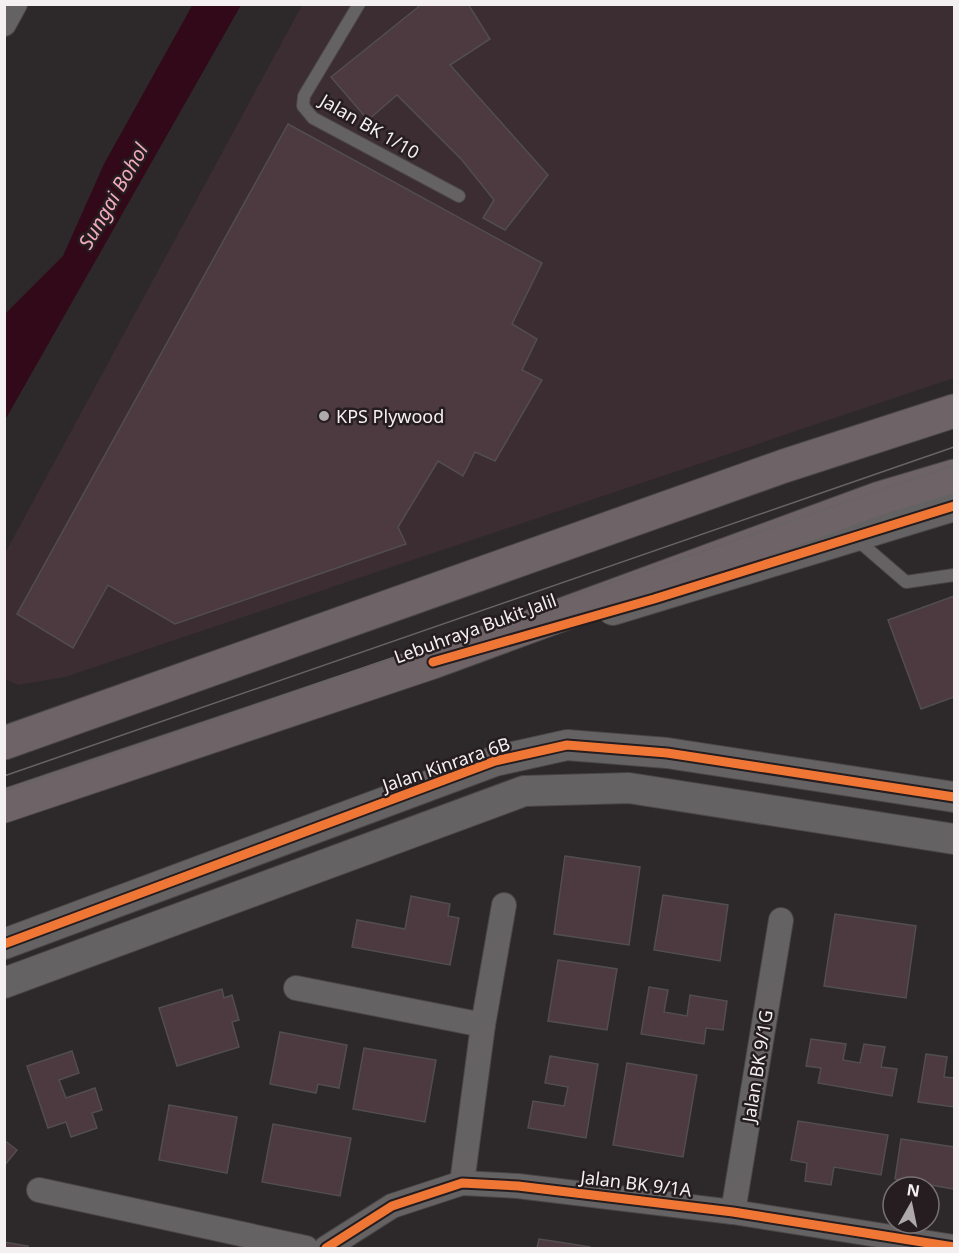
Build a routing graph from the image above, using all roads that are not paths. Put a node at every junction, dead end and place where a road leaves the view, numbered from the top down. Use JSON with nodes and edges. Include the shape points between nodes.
{"nodes":[{"id":1,"x":15,"y":4,"type":"edge"},
{"id":2,"x":359,"y":4,"type":"edge"},
{"id":3,"x":4,"y":24,"type":"edge"},
{"id":4,"x":459,"y":196,"type":"dead end"},
{"id":5,"x":954,"y":411,"type":"edge"},
{"id":6,"x":954,"y":476,"type":"edge"},
{"id":7,"x":954,"y":506,"type":"edge"},
{"id":8,"x":854,"y":537,"type":"junction"},
{"id":9,"x":954,"y":575,"type":"edge"},
{"id":10,"x":433,"y":662,"type":"junction"},
{"id":11,"x":4,"y":742,"type":"edge"},
{"id":12,"x":954,"y":797,"type":"edge"},
{"id":13,"x":4,"y":806,"type":"edge"},
{"id":14,"x":954,"y":839,"type":"edge"},
{"id":15,"x":504,"y":905,"type":"dead end"},
{"id":16,"x":781,"y":920,"type":"dead end"},
{"id":17,"x":4,"y":944,"type":"edge"},
{"id":18,"x":4,"y":982,"type":"edge"},
{"id":19,"x":296,"y":988,"type":"dead end"},
{"id":20,"x":483,"y":1025,"type":"junction"},
{"id":21,"x":462,"y":1183,"type":"junction"},
{"id":22,"x":39,"y":1190,"type":"dead end"},
{"id":23,"x":733,"y":1212,"type":"junction"},
{"id":24,"x":954,"y":1247,"type":"edge"},
{"id":25,"x":306,"y":1248,"type":"edge"},
{"id":26,"x":326,"y":1248,"type":"edge"}],
"edges":[{"from":1,"to":3,"type":"street"},
{"from":2,"to":4,"type":"lane","name":"Jalan BK 1/10","via":[[304,96],[303,106],[314,118]]},
{"from":5,"to":11,"type":"highway","via":[[784,466]]},
{"from":6,"to":10,"type":"highway","name":"Lebuhraya Bukit Jalil","via":[[880,498]]},
{"from":7,"to":8,"type":"street"},
{"from":8,"to":9,"type":"lane","via":[[906,582]]},
{"from":8,"to":10,"type":"street"},
{"from":10,"to":13,"type":"highway","name":"Lebuhraya Bukit Jalil"},
{"from":12,"to":17,"type":"street","name":"Jalan Kinrara 6B","via":[[667,753],[567,745],[495,761]]},
{"from":14,"to":18,"type":"street","via":[[629,788],[524,791]]},
{"from":15,"to":20,"type":"street"},
{"from":16,"to":23,"type":"street","name":"Jalan BK 9/1G"},
{"from":19,"to":20,"type":"street"},
{"from":20,"to":21,"type":"street"},
{"from":21,"to":23,"type":"street","name":"Jalan BK 9/1A"},
{"from":21,"to":26,"type":"street","name":"Jalan BK 9/1A","via":[[392,1206]]},
{"from":22,"to":25,"type":"street"},
{"from":23,"to":24,"type":"street","name":"Jalan BK 9/1A"}]}
